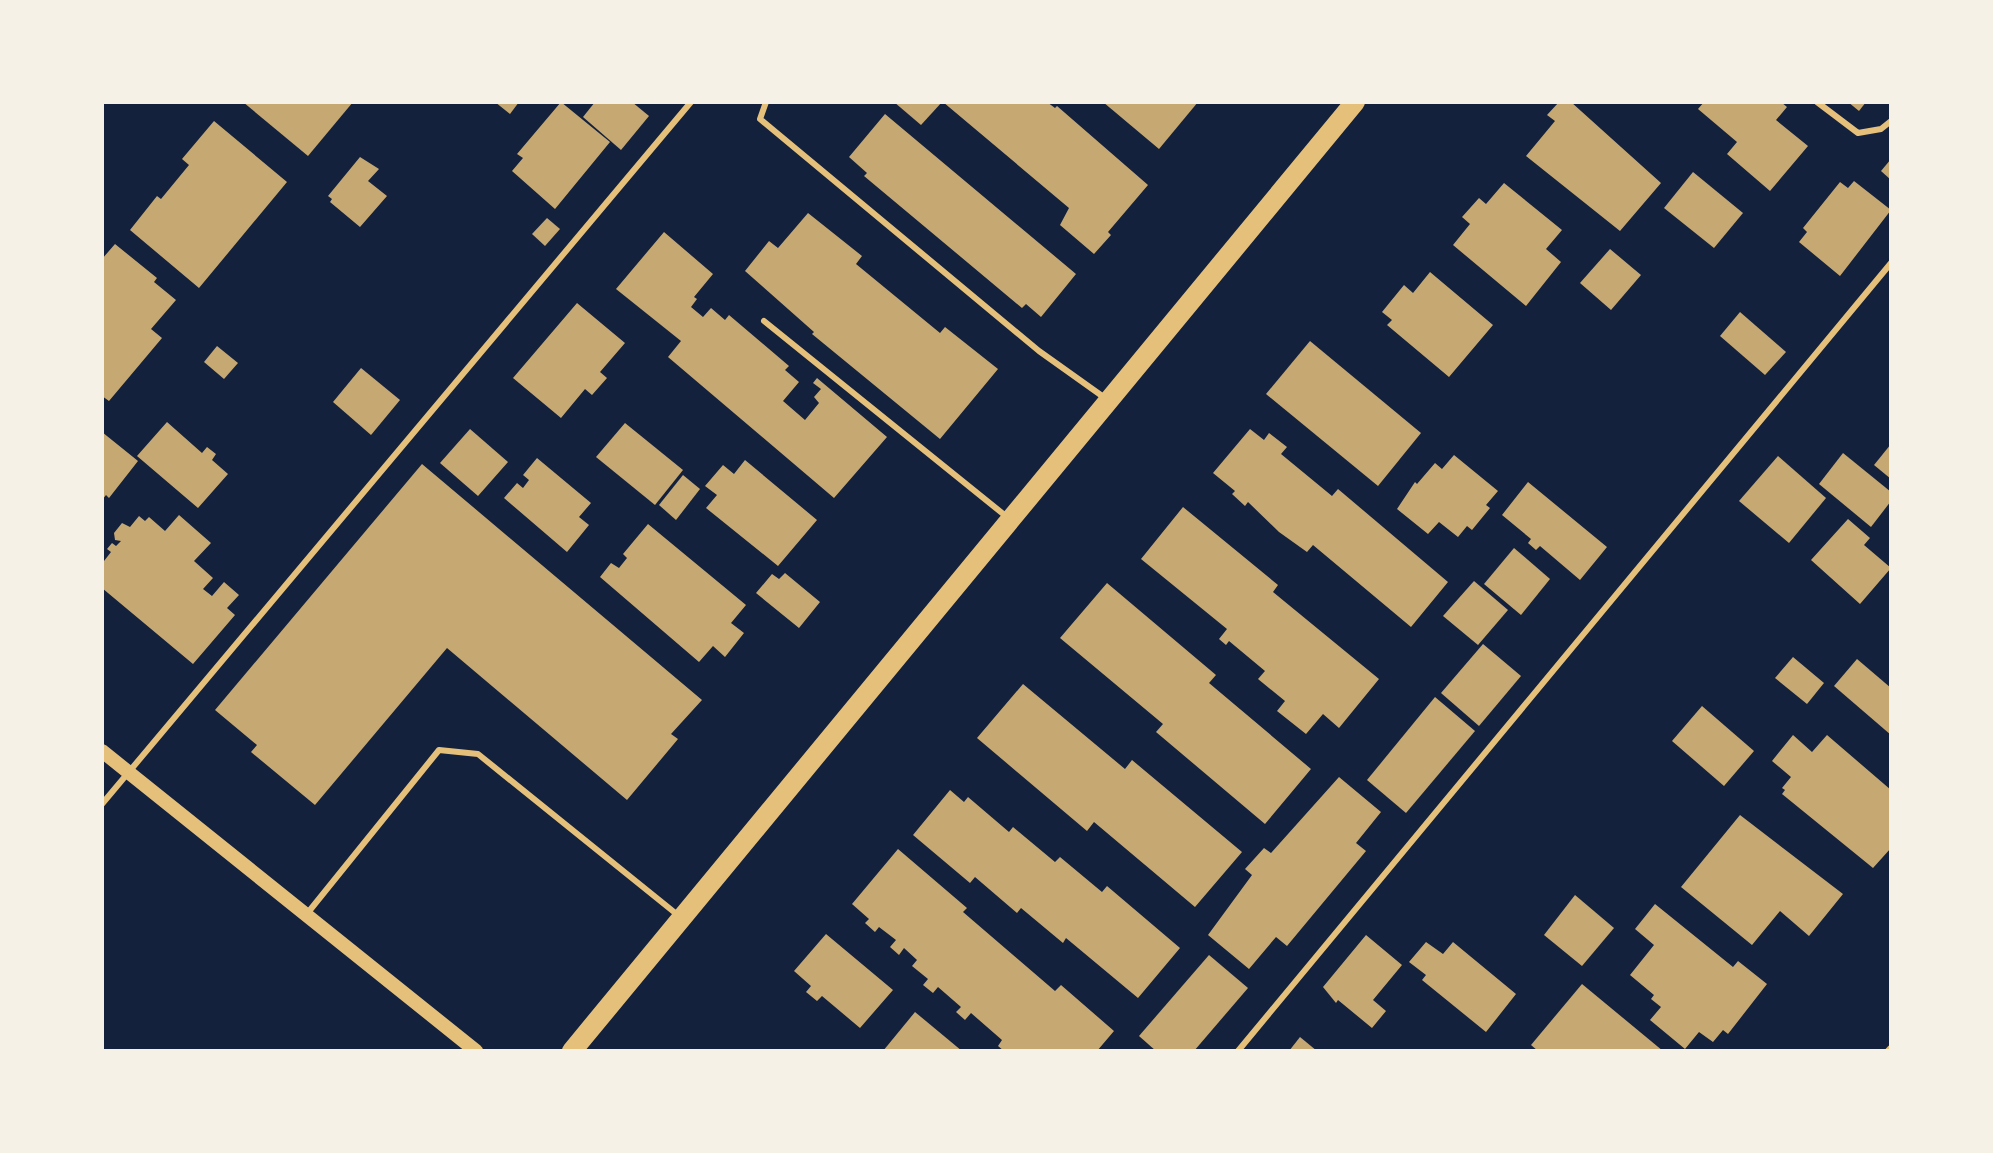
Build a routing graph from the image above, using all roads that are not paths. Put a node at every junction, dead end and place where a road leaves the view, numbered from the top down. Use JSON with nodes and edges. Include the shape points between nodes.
{"nodes":[{"id":1,"x":691,"y":102,"type":"edge"},
{"id":2,"x":766,"y":102,"type":"edge"},
{"id":3,"x":1355,"y":102,"type":"edge"},
{"id":4,"x":1817,"y":102,"type":"edge"},
{"id":5,"x":1891,"y":121,"type":"edge"},
{"id":6,"x":1891,"y":263,"type":"edge"},
{"id":7,"x":764,"y":321,"type":"dead end"},
{"id":8,"x":1108,"y":400,"type":"junction"},
{"id":9,"x":1010,"y":520,"type":"junction"},
{"id":10,"x":102,"y":751,"type":"edge"},
{"id":11,"x":128,"y":773,"type":"junction"},
{"id":12,"x":102,"y":804,"type":"edge"},
{"id":13,"x":306,"y":915,"type":"junction"},
{"id":14,"x":682,"y":918,"type":"junction"},
{"id":15,"x":476,"y":1051,"type":"edge"},
{"id":16,"x":572,"y":1051,"type":"edge"},
{"id":17,"x":1238,"y":1051,"type":"edge"}],
"edges":[{"from":1,"to":11,"type":"lane"},
{"from":2,"to":8,"type":"lane","via":[[760,119],[1039,351]]},
{"from":3,"to":8,"type":"main road"},
{"from":4,"to":5,"type":"lane","via":[[1858,133],[1881,129]]},
{"from":6,"to":17,"type":"lane"},
{"from":7,"to":9,"type":"lane"},
{"from":8,"to":9,"type":"main road"},
{"from":9,"to":14,"type":"main road"},
{"from":10,"to":11,"type":"street"},
{"from":11,"to":12,"type":"lane"},
{"from":11,"to":13,"type":"street"},
{"from":13,"to":14,"type":"lane","via":[[439,750],[478,754]]},
{"from":13,"to":15,"type":"street"},
{"from":14,"to":16,"type":"main road"}]}
